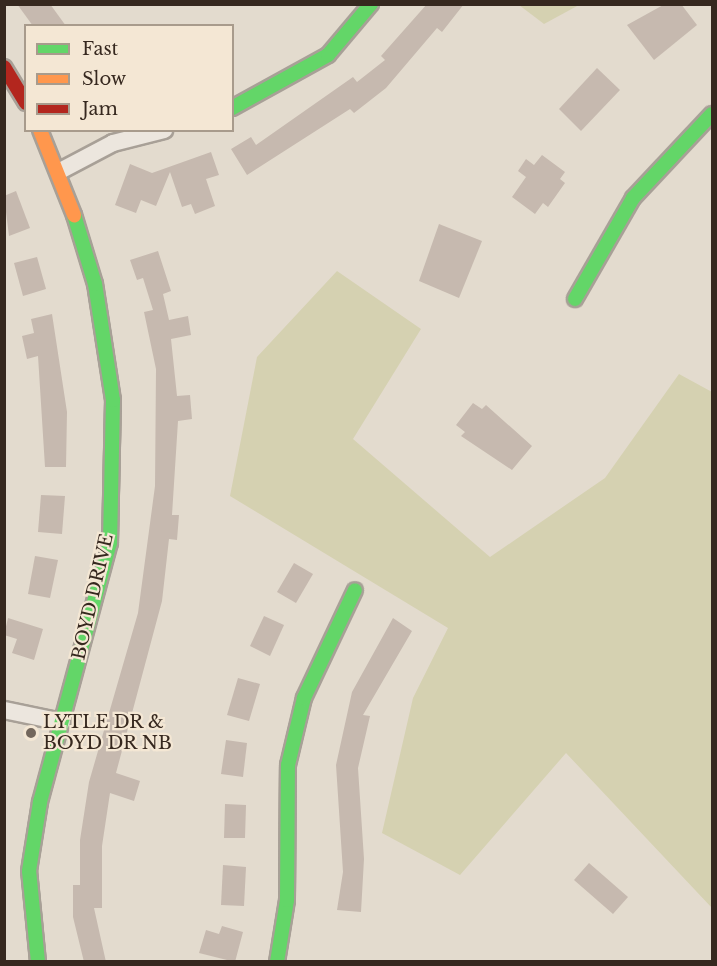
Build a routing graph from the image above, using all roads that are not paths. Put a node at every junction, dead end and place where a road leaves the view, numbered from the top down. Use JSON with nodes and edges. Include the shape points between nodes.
{"nodes":[{"id":1,"x":371,"y":4,"type":"edge"},
{"id":2,"x":4,"y":67,"type":"edge"},
{"id":3,"x":24,"y":100,"type":"edge"},
{"id":4,"x":234,"y":107,"type":"edge"},
{"id":5,"x":712,"y":114,"type":"edge"},
{"id":6,"x":41,"y":132,"type":"edge"},
{"id":7,"x":158,"y":132,"type":"edge"},
{"id":8,"x":60,"y":171,"type":"junction"},
{"id":9,"x":575,"y":299,"type":"dead end"},
{"id":10,"x":355,"y":590,"type":"dead end"},
{"id":11,"x":4,"y":710,"type":"edge"},
{"id":12,"x":62,"y":722,"type":"junction"},
{"id":13,"x":38,"y":962,"type":"edge"},
{"id":14,"x":277,"y":962,"type":"edge"}],
"edges":[{"from":1,"to":4,"type":"street","via":[[328,55]]},
{"from":2,"to":3,"type":"street"},
{"from":5,"to":9,"type":"street","via":[[633,198]]},
{"from":6,"to":8,"type":"street","name":"BOYD DRIVE"},
{"from":7,"to":8,"type":"street","via":[[113,144]]},
{"from":8,"to":12,"type":"street","name":"BOYD DRIVE","via":[[95,284],[112,400],[110,543]]},
{"from":10,"to":14,"type":"street","via":[[304,698],[288,765],[287,900]]},
{"from":11,"to":12,"type":"street"},
{"from":12,"to":13,"type":"street","name":"BOYD DRIVE","via":[[40,802],[29,871]]}]}
